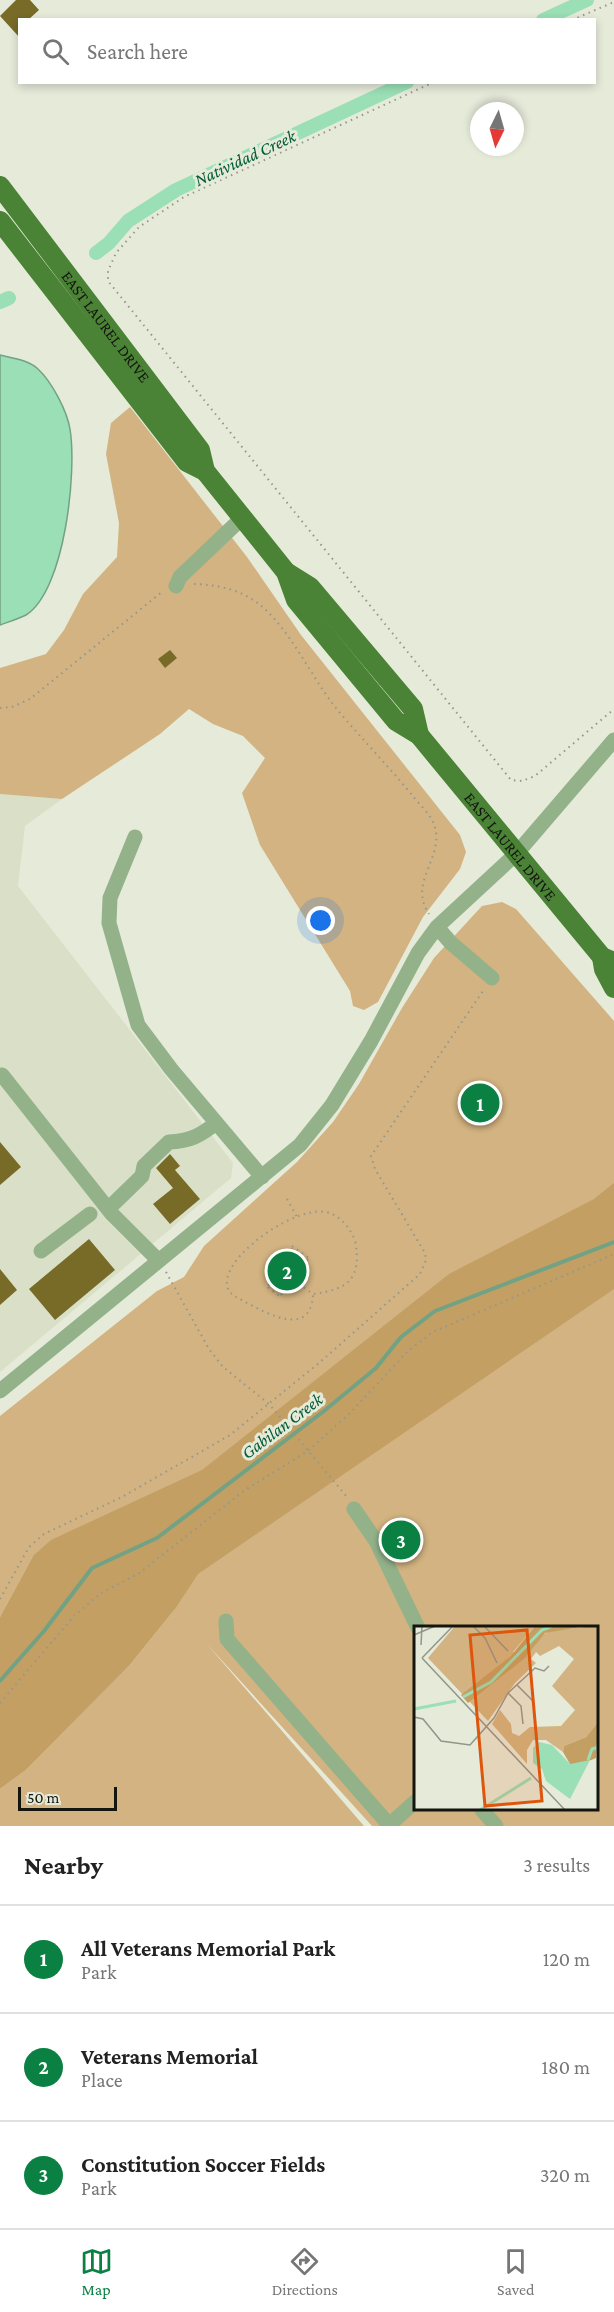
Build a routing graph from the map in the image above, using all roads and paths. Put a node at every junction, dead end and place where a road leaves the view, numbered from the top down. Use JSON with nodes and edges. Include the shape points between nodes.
{"nodes":[{"id":1,"x":614,"y":2,"type":"edge"},
{"id":2,"x":577,"y":18,"type":"edge"},
{"id":3,"x":430,"y":84,"type":"edge"},
{"id":4,"x":0,"y":186,"type":"edge"},
{"id":5,"x":0,"y":220,"type":"edge"},
{"id":6,"x":205,"y":471,"type":"junction"},
{"id":7,"x":242,"y":518,"type":"junction"},
{"id":8,"x":176,"y":586,"type":"junction"},
{"id":9,"x":0,"y":708,"type":"edge"},
{"id":10,"x":614,"y":709,"type":"edge"},
{"id":11,"x":614,"y":740,"type":"edge"},
{"id":12,"x":135,"y":837,"type":"dead end"},
{"id":13,"x":517,"y":853,"type":"junction"},
{"id":14,"x":437,"y":927,"type":"junction"},
{"id":15,"x":608,"y":959,"type":"edge"},
{"id":16,"x":492,"y":978,"type":"joint"},
{"id":17,"x":614,"y":988,"type":"edge"},
{"id":18,"x":2,"y":1075,"type":"dead end"},
{"id":19,"x":216,"y":1123,"type":"junction"},
{"id":20,"x":262,"y":1177,"type":"junction"},
{"id":21,"x":287,"y":1199,"type":"dead end"},
{"id":22,"x":106,"y":1207,"type":"junction"},
{"id":23,"x":297,"y":1217,"type":"junction"},
{"id":24,"x":41,"y":1251,"type":"dead end"},
{"id":25,"x":614,"y":1254,"type":"edge"},
{"id":26,"x":292,"y":1255,"type":"junction"},
{"id":27,"x":158,"y":1260,"type":"junction"},
{"id":28,"x":302,"y":1262,"type":"junction"},
{"id":29,"x":292,"y":1265,"type":"junction"},
{"id":30,"x":284,"y":1278,"type":"junction"},
{"id":31,"x":275,"y":1282,"type":"junction"},
{"id":32,"x":299,"y":1284,"type":"junction"},
{"id":33,"x":283,"y":1287,"type":"junction"},
{"id":34,"x":313,"y":1294,"type":"junction"},
{"id":35,"x":0,"y":1390,"type":"edge"},
{"id":36,"x":269,"y":1404,"type":"junction"},
{"id":37,"x":308,"y":1451,"type":"junction"},
{"id":38,"x":354,"y":1509,"type":"joint"},
{"id":39,"x":0,"y":1599,"type":"edge"},
{"id":40,"x":226,"y":1621,"type":"dead end"},
{"id":41,"x":417,"y":1626,"type":"edge"},
{"id":42,"x":0,"y":1703,"type":"edge"},
{"id":43,"x":414,"y":1803,"type":"edge"},
{"id":44,"x":484,"y":1811,"type":"edge"},
{"id":45,"x":389,"y":1826,"type":"edge"},
{"id":46,"x":496,"y":1826,"type":"edge"}],
"edges":[{"from":1,"to":2,"type":"path"},
{"from":3,"to":10,"type":"path","via":[[184,197],[139,227],[116,253],[108,281],[511,780],[535,776]]},
{"from":4,"to":6,"type":"main road","name":"EAST LAUREL DRIVE","via":[[200,450]]},
{"from":5,"to":6,"type":"main road","name":"EAST LAUREL DRIVE","via":[[187,462]]},
{"from":6,"to":7,"type":"main road","name":"EAST LAUREL DRIVE"},
{"from":7,"to":8,"type":"street","via":[[180,577]]},
{"from":7,"to":13,"type":"main road","name":"EAST LAUREL DRIVE","via":[[286,572],[303,609],[396,721],[419,735]]},
{"from":8,"to":9,"type":"path","via":[[152,597],[30,699]]},
{"from":8,"to":14,"type":"path","via":[[227,587],[268,612],[340,712],[433,821],[438,837],[436,852],[422,877],[420,891],[424,908]]},
{"from":11,"to":13,"type":"street"},
{"from":12,"to":19,"type":"street","via":[[110,898],[109,923],[115,949],[138,1025]]},
{"from":13,"to":14,"type":"street"},
{"from":13,"to":15,"type":"main road","name":"EAST LAUREL DRIVE"},
{"from":14,"to":16,"type":"street"},
{"from":14,"to":20,"type":"street","via":[[418,953],[332,1105],[300,1145]]},
{"from":15,"to":17,"type":"main road","name":"EAST LAUREL DRIVE","via":[[604,969]]},
{"from":16,"to":36,"type":"path","via":[[371,1156],[375,1170],[425,1253],[420,1274]]},
{"from":18,"to":22,"type":"street"},
{"from":19,"to":20,"type":"street"},
{"from":19,"to":22,"type":"street","via":[[201,1136],[186,1142],[169,1142],[144,1166],[142,1176]]},
{"from":20,"to":27,"type":"street"},
{"from":21,"to":23,"type":"path"},
{"from":22,"to":24,"type":"street","via":[[96,1220],[90,1214]]},
{"from":22,"to":27,"type":"street"},
{"from":23,"to":34,"type":"path","via":[[316,1211],[331,1214],[345,1224],[355,1240],[356,1268],[350,1281],[335,1291]]},
{"from":23,"to":34,"type":"path","via":[[253,1244],[231,1271],[227,1286],[234,1296],[288,1320],[306,1313]]},
{"from":25,"to":37,"type":"path","via":[[433,1332],[408,1351]]},
{"from":26,"to":28,"type":"path","via":[[292,1246],[310,1259]]},
{"from":26,"to":29,"type":"path"},
{"from":26,"to":31,"type":"path","via":[[280,1256],[273,1263]]},
{"from":27,"to":35,"type":"street"},
{"from":27,"to":36,"type":"path","via":[[209,1349],[223,1367]]},
{"from":28,"to":29,"type":"path"},
{"from":28,"to":32,"type":"path","via":[[304,1272]]},
{"from":29,"to":30,"type":"path"},
{"from":30,"to":31,"type":"path"},
{"from":30,"to":33,"type":"path"},
{"from":31,"to":33,"type":"path","via":[[266,1286],[281,1297]]},
{"from":32,"to":33,"type":"path"},
{"from":32,"to":34,"type":"path"},
{"from":36,"to":37,"type":"path"},
{"from":36,"to":39,"type":"path","via":[[194,1458],[45,1534],[29,1547]]},
{"from":37,"to":38,"type":"path"},
{"from":37,"to":42,"type":"path","via":[[245,1490],[138,1574],[101,1593],[74,1616]]},
{"from":38,"to":41,"type":"street","via":[[376,1541]]},
{"from":40,"to":45,"type":"street","via":[[227,1639]]},
{"from":43,"to":45,"type":"street"},
{"from":44,"to":46,"type":"street"}]}
